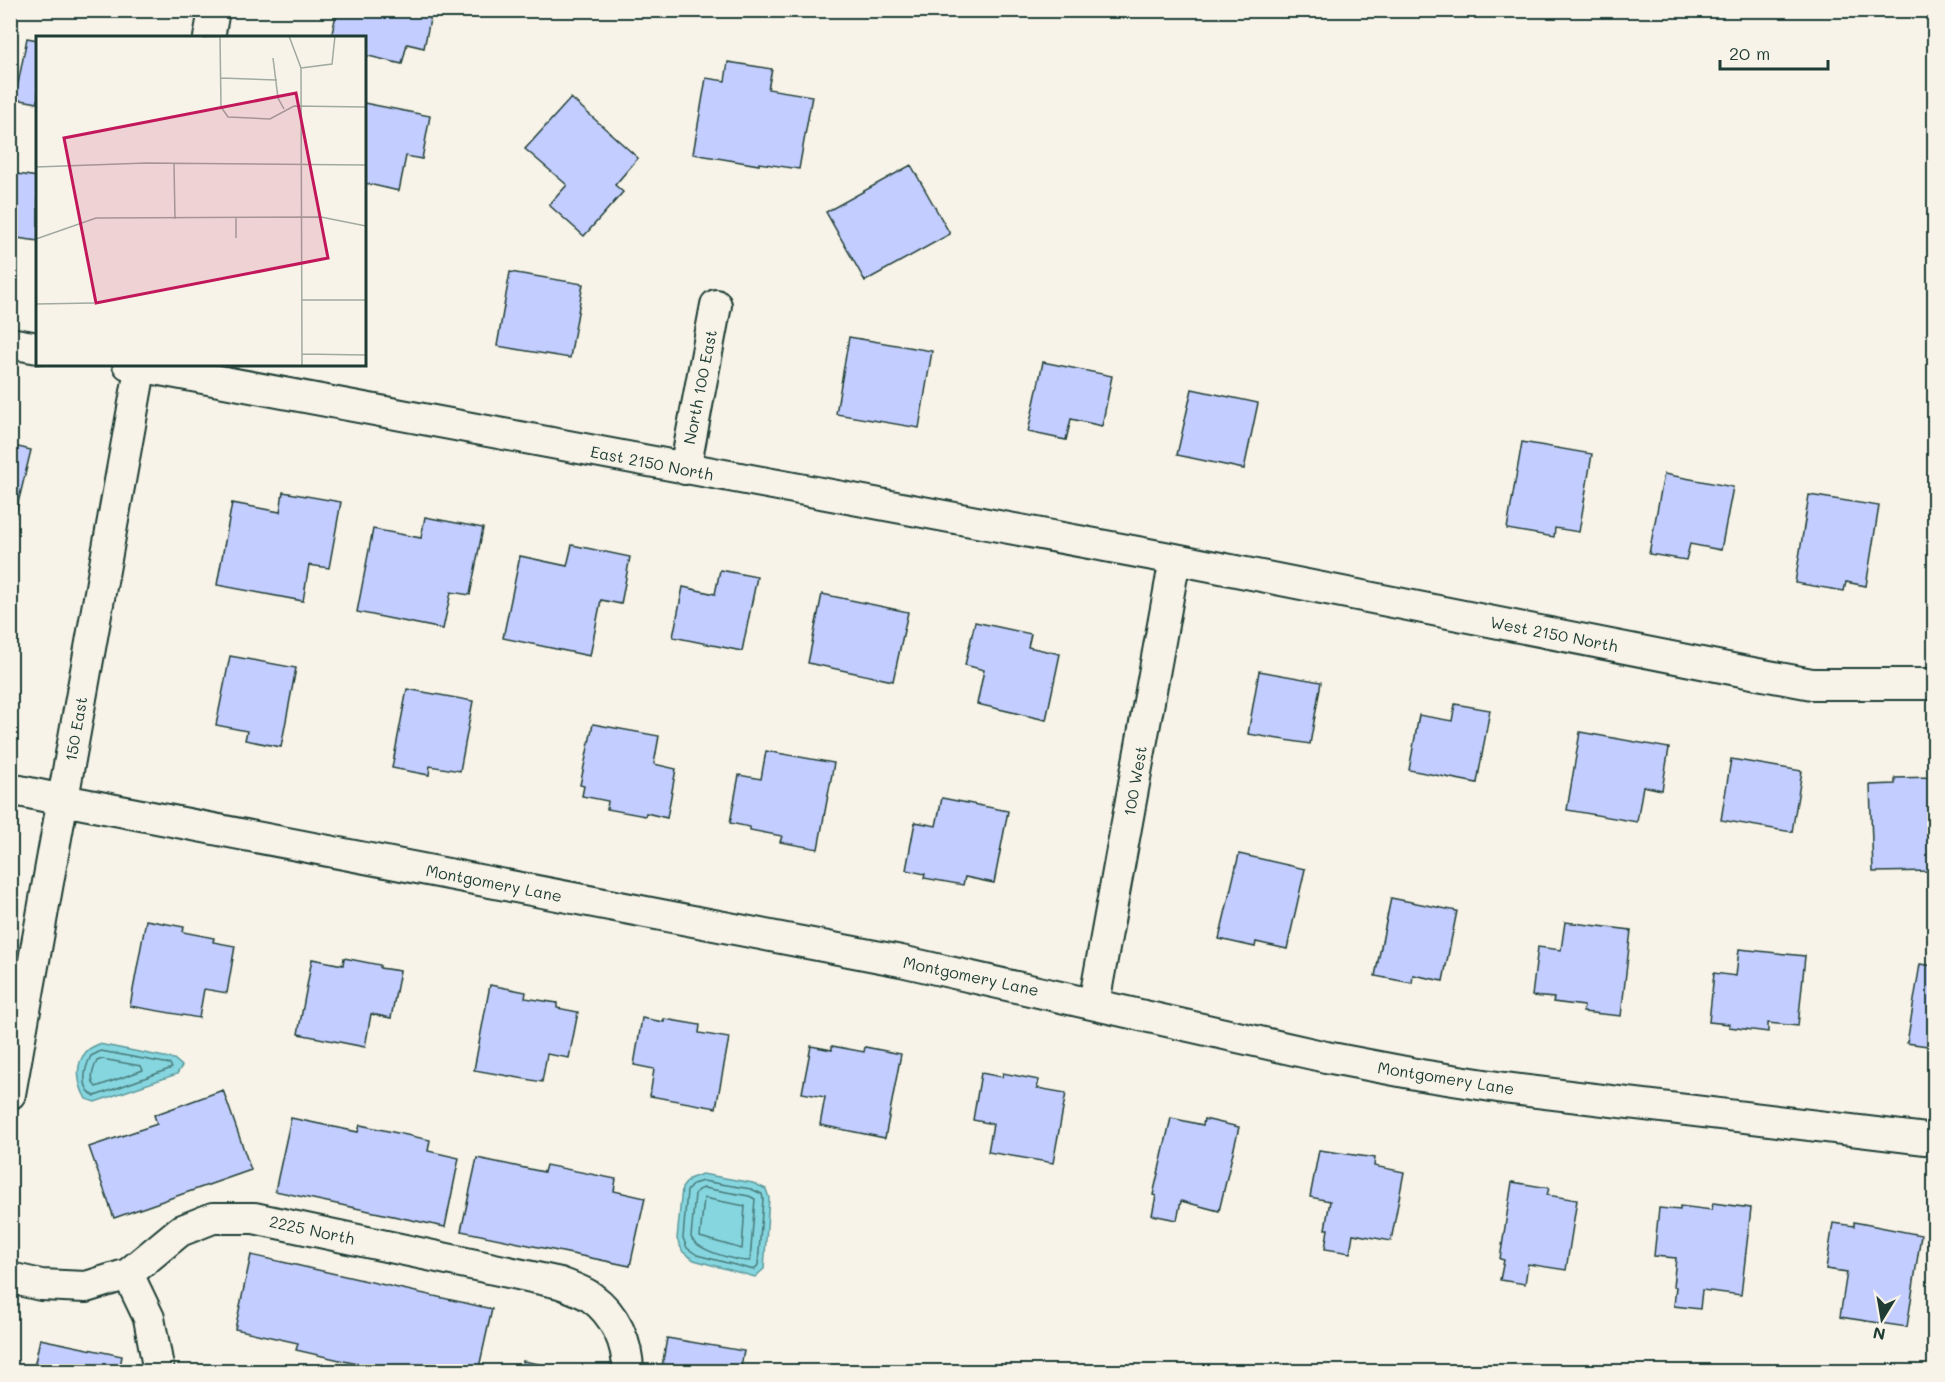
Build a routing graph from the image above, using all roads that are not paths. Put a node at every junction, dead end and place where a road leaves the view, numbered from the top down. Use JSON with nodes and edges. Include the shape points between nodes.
{"nodes":[{"id":1,"x":214,"y":10,"type":"edge"},
{"id":2,"x":209,"y":36,"type":"edge"},
{"id":3,"x":716,"y":305,"type":"dead end"},
{"id":4,"x":10,"y":343,"type":"edge"},
{"id":5,"x":36,"y":348,"type":"edge"},
{"id":6,"x":136,"y":366,"type":"edge"},
{"id":7,"x":141,"y":366,"type":"edge"},
{"id":8,"x":685,"y":469,"type":"junction"},
{"id":9,"x":1175,"y":559,"type":"junction"},
{"id":10,"x":1935,"y":684,"type":"edge"},
{"id":11,"x":10,"y":789,"type":"edge"},
{"id":12,"x":63,"y":800,"type":"junction"},
{"id":13,"x":1094,"y":1003,"type":"junction"},
{"id":14,"x":10,"y":1094,"type":"edge"},
{"id":15,"x":1935,"y":1140,"type":"edge"},
{"id":16,"x":128,"y":1274,"type":"junction"},
{"id":17,"x":10,"y":1278,"type":"edge"},
{"id":18,"x":159,"y":1371,"type":"edge"},
{"id":19,"x":628,"y":1371,"type":"edge"}],
"edges":[{"from":1,"to":2,"type":"street"},
{"from":3,"to":8,"type":"street","name":"North 100 East"},
{"from":4,"to":5,"type":"street"},
{"from":6,"to":12,"type":"street","name":"150 East"},
{"from":7,"to":8,"type":"street","name":"East 2150 North"},
{"from":8,"to":9,"type":"street","name":"East 2150 North"},
{"from":9,"to":10,"type":"street","name":"West 2150 North","via":[[1812,684]]},
{"from":9,"to":13,"type":"street","name":"100 West"},
{"from":11,"to":12,"type":"street","name":"Montgomery Lane"},
{"from":12,"to":13,"type":"street","name":"Montgomery Lane","via":[[901,961]]},
{"from":12,"to":14,"type":"street","name":"150 East"},
{"from":13,"to":15,"type":"street","name":"Montgomery Lane","via":[[1421,1075]]},
{"from":16,"to":17,"type":"street","name":"2225 North","via":[[86,1287],[41,1285]]},
{"from":16,"to":18,"type":"street","via":[[149,1318]]},
{"from":16,"to":19,"type":"street","name":"2225 North","via":[[180,1231],[213,1218],[254,1218],[560,1283],[591,1297],[616,1323],[628,1356]]}]}
